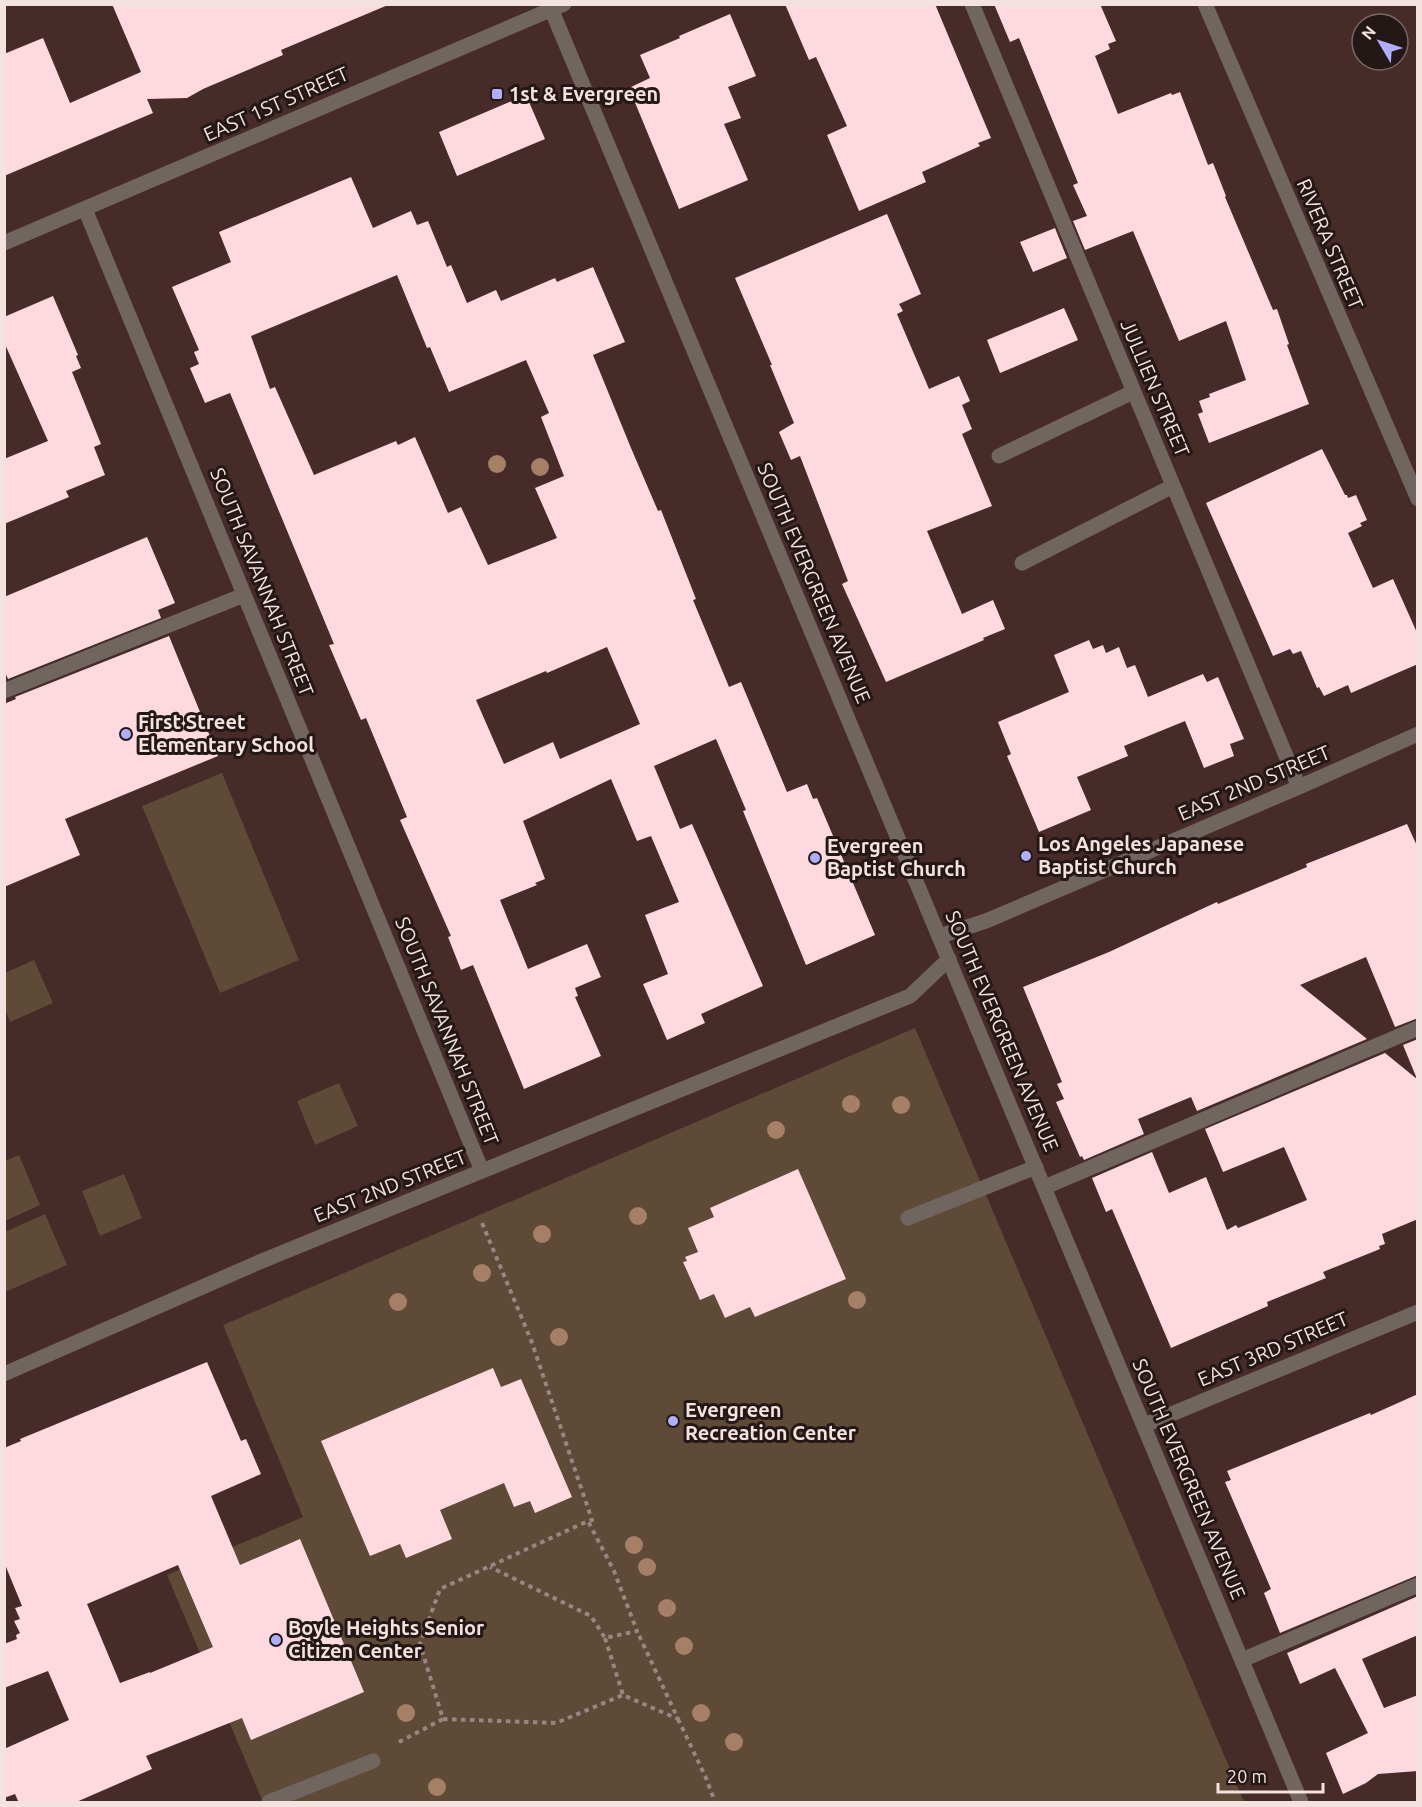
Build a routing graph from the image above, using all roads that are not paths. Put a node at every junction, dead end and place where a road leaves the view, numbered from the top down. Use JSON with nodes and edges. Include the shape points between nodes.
{"nodes":[{"id":1,"x":972,"y":4,"type":"edge"},
{"id":2,"x":1205,"y":4,"type":"edge"},
{"id":3,"x":554,"y":6,"type":"edge"},
{"id":4,"x":85,"y":209,"type":"junction"},
{"id":5,"x":4,"y":243,"type":"edge"},
{"id":6,"x":1133,"y":392,"type":"junction"},
{"id":7,"x":999,"y":456,"type":"dead end"},
{"id":8,"x":1173,"y":486,"type":"junction"},
{"id":9,"x":1418,"y":499,"type":"edge"},
{"id":10,"x":1022,"y":563,"type":"dead end"},
{"id":11,"x":244,"y":595,"type":"junction"},
{"id":12,"x":4,"y":691,"type":"edge"},
{"id":13,"x":1418,"y":734,"type":"edge"},
{"id":14,"x":1299,"y":787,"type":"junction"},
{"id":15,"x":940,"y":936,"type":"junction"},
{"id":16,"x":949,"y":958,"type":"junction"},
{"id":17,"x":1418,"y":1028,"type":"edge"},
{"id":18,"x":1036,"y":1167,"type":"junction"},
{"id":19,"x":482,"y":1171,"type":"junction"},
{"id":20,"x":1045,"y":1187,"type":"junction"},
{"id":21,"x":908,"y":1218,"type":"dead end"},
{"id":22,"x":1418,"y":1312,"type":"edge"},
{"id":23,"x":4,"y":1374,"type":"edge"},
{"id":24,"x":1145,"y":1425,"type":"junction"},
{"id":25,"x":1418,"y":1585,"type":"edge"},
{"id":26,"x":1242,"y":1660,"type":"junction"},
{"id":27,"x":373,"y":1761,"type":"dead end"},
{"id":28,"x":269,"y":1803,"type":"edge"},
{"id":29,"x":1301,"y":1803,"type":"edge"}],
"edges":[{"from":1,"to":6,"type":"street","name":"JULLIEN STREET"},
{"from":2,"to":9,"type":"street","name":"RIVERA STREET"},
{"from":3,"to":4,"type":"street","name":"EAST 1ST STREET"},
{"from":3,"to":15,"type":"street","name":"SOUTH EVERGREEN AVENUE"},
{"from":4,"to":5,"type":"street","name":"EAST 1ST STREET"},
{"from":4,"to":11,"type":"street","name":"SOUTH SAVANNAH STREET"},
{"from":6,"to":7,"type":"street"},
{"from":6,"to":8,"type":"street","name":"JULLIEN STREET"},
{"from":8,"to":10,"type":"street"},
{"from":8,"to":14,"type":"street","name":"JULLIEN STREET"},
{"from":11,"to":12,"type":"street"},
{"from":11,"to":19,"type":"street","name":"SOUTH SAVANNAH STREET"},
{"from":13,"to":14,"type":"street","name":"EAST 2ND STREET"},
{"from":14,"to":15,"type":"street","name":"EAST 2ND STREET","via":[[986,921]]},
{"from":15,"to":16,"type":"street","name":"SOUTH EVERGREEN AVENUE"},
{"from":16,"to":18,"type":"street","name":"SOUTH EVERGREEN AVENUE"},
{"from":16,"to":19,"type":"street","name":"EAST 2ND STREET","via":[[910,996]]},
{"from":17,"to":20,"type":"street"},
{"from":18,"to":20,"type":"street","name":"SOUTH EVERGREEN AVENUE"},
{"from":18,"to":21,"type":"street"},
{"from":19,"to":23,"type":"street","name":"EAST 2ND STREET","via":[[257,1263]]},
{"from":20,"to":24,"type":"street","name":"SOUTH EVERGREEN AVENUE"},
{"from":22,"to":24,"type":"street","name":"EAST 3RD STREET"},
{"from":24,"to":26,"type":"street","name":"SOUTH EVERGREEN AVENUE"},
{"from":25,"to":26,"type":"street"},
{"from":26,"to":29,"type":"street","name":"SOUTH EVERGREEN AVENUE"},
{"from":27,"to":28,"type":"street"}]}
